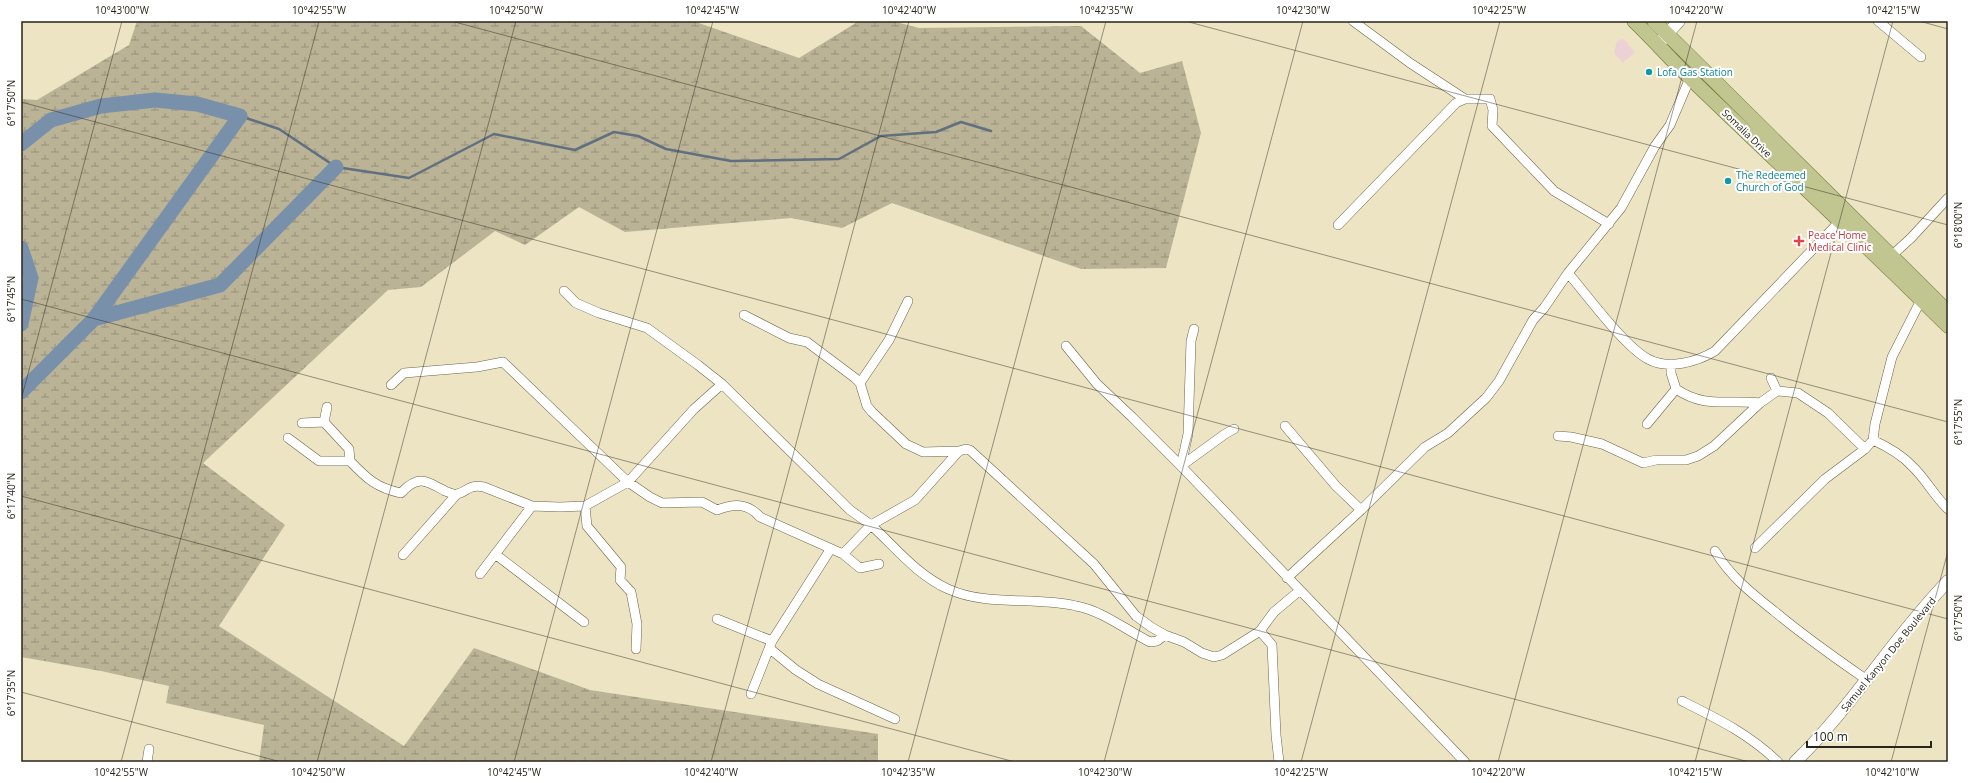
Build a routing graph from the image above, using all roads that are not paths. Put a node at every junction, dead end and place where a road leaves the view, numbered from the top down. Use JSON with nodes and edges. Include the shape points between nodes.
{"nodes":[{"id":1,"x":1352,"y":21,"type":"edge"},
{"id":2,"x":1634,"y":21,"type":"edge"},
{"id":3,"x":1654,"y":21,"type":"edge"},
{"id":4,"x":1679,"y":21,"type":"edge"},
{"id":5,"x":1878,"y":21,"type":"edge"},
{"id":6,"x":1663,"y":39,"type":"junction"},
{"id":7,"x":1921,"y":57,"type":"dead end"},
{"id":8,"x":1690,"y":78,"type":"junction"},
{"id":9,"x":1465,"y":99,"type":"junction"},
{"id":10,"x":1948,"y":198,"type":"edge"},
{"id":11,"x":1840,"y":221,"type":"junction"},
{"id":12,"x":1609,"y":224,"type":"junction"},
{"id":13,"x":1338,"y":225,"type":"dead end"},
{"id":14,"x":1888,"y":259,"type":"junction"},
{"id":15,"x":1568,"y":273,"type":"junction"},
{"id":16,"x":564,"y":291,"type":"dead end"},
{"id":17,"x":1921,"y":300,"type":"junction"},
{"id":18,"x":908,"y":301,"type":"dead end"},
{"id":19,"x":1948,"y":312,"type":"edge"},
{"id":20,"x":744,"y":315,"type":"dead end"},
{"id":21,"x":1948,"y":326,"type":"edge"},
{"id":22,"x":1194,"y":329,"type":"dead end"},
{"id":23,"x":1066,"y":346,"type":"dead end"},
{"id":24,"x":1671,"y":364,"type":"junction"},
{"id":25,"x":1771,"y":378,"type":"dead end"},
{"id":26,"x":860,"y":383,"type":"junction"},
{"id":27,"x":722,"y":384,"type":"junction"},
{"id":28,"x":391,"y":385,"type":"dead end"},
{"id":29,"x":1676,"y":389,"type":"junction"},
{"id":30,"x":1777,"y":390,"type":"junction"},
{"id":31,"x":1760,"y":403,"type":"junction"},
{"id":32,"x":326,"y":407,"type":"dead end"},
{"id":33,"x":324,"y":422,"type":"junction"},
{"id":34,"x":302,"y":424,"type":"dead end"},
{"id":35,"x":1647,"y":424,"type":"dead end"},
{"id":36,"x":1285,"y":426,"type":"dead end"},
{"id":37,"x":1234,"y":429,"type":"dead end"},
{"id":38,"x":1558,"y":436,"type":"dead end"},
{"id":39,"x":288,"y":438,"type":"dead end"},
{"id":40,"x":1873,"y":440,"type":"junction"},
{"id":41,"x":1865,"y":449,"type":"junction"},
{"id":42,"x":959,"y":451,"type":"junction"},
{"id":43,"x":350,"y":461,"type":"junction"},
{"id":44,"x":1181,"y":466,"type":"junction"},
{"id":45,"x":628,"y":482,"type":"junction"},
{"id":46,"x":457,"y":494,"type":"junction"},
{"id":47,"x":532,"y":506,"type":"junction"},
{"id":48,"x":585,"y":506,"type":"junction"},
{"id":49,"x":1948,"y":509,"type":"edge"},
{"id":50,"x":1361,"y":510,"type":"junction"},
{"id":51,"x":871,"y":525,"type":"junction"},
{"id":52,"x":1755,"y":548,"type":"dead end"},
{"id":53,"x":830,"y":550,"type":"junction"},
{"id":54,"x":1715,"y":551,"type":"dead end"},
{"id":55,"x":495,"y":554,"type":"junction"},
{"id":56,"x":843,"y":554,"type":"junction"},
{"id":57,"x":403,"y":556,"type":"dead end"},
{"id":58,"x":879,"y":564,"type":"dead end"},
{"id":59,"x":480,"y":574,"type":"dead end"},
{"id":60,"x":1286,"y":578,"type":"junction"},
{"id":61,"x":1948,"y":581,"type":"edge"},
{"id":62,"x":1299,"y":591,"type":"junction"},
{"id":63,"x":717,"y":619,"type":"dead end"},
{"id":64,"x":584,"y":622,"type":"dead end"},
{"id":65,"x":1260,"y":631,"type":"junction"},
{"id":66,"x":1165,"y":635,"type":"junction"},
{"id":67,"x":771,"y":644,"type":"junction"},
{"id":68,"x":636,"y":649,"type":"dead end"},
{"id":69,"x":1867,"y":680,"type":"junction"},
{"id":70,"x":751,"y":694,"type":"dead end"},
{"id":71,"x":1682,"y":701,"type":"dead end"},
{"id":72,"x":896,"y":719,"type":"dead end"},
{"id":73,"x":149,"y":749,"type":"dead end"},
{"id":74,"x":147,"y":762,"type":"edge"},
{"id":75,"x":1280,"y":762,"type":"edge"},
{"id":76,"x":1465,"y":762,"type":"edge"},
{"id":77,"x":1778,"y":762,"type":"edge"},
{"id":78,"x":1795,"y":762,"type":"edge"}],
"edges":[{"from":1,"to":9,"type":"street"},
{"from":2,"to":6,"type":"main road","name":"Somalia Drive"},
{"from":3,"to":6,"type":"main road","name":"Somalia Drive"},
{"from":4,"to":6,"type":"street"},
{"from":5,"to":7,"type":"street"},
{"from":6,"to":8,"type":"main road","name":"Somalia Drive"},
{"from":6,"to":14,"type":"main road","name":"Somalia Drive","via":[[1706,74]]},
{"from":8,"to":11,"type":"main road","name":"Somalia Drive"},
{"from":8,"to":12,"type":"street","via":[[1670,125]]},
{"from":9,"to":12,"type":"street","via":[[1490,99],[1493,110],[1492,126],[1534,172],[1562,197]]},
{"from":9,"to":13,"type":"street","via":[[1456,103]]},
{"from":10,"to":14,"type":"street"},
{"from":11,"to":14,"type":"main road","name":"Somalia Drive"},
{"from":11,"to":24,"type":"street","via":[[1715,351],[1705,357]]},
{"from":12,"to":15,"type":"street"},
{"from":14,"to":17,"type":"main road","name":"Somalia Drive"},
{"from":14,"to":19,"type":"main road","name":"Somalia Drive"},
{"from":15,"to":24,"type":"street","via":[[1626,340],[1647,358]]},
{"from":15,"to":50,"type":"street","via":[[1533,320],[1486,398],[1448,433],[1425,447]]},
{"from":16,"to":27,"type":"street","via":[[576,303],[647,328]]},
{"from":17,"to":21,"type":"main road","name":"Somalia Drive"},
{"from":17,"to":40,"type":"street","via":[[1892,357]]},
{"from":18,"to":26,"type":"street","via":[[889,340]]},
{"from":20,"to":26,"type":"street","via":[[789,338],[807,342]]},
{"from":22,"to":44,"type":"street","via":[[1191,341],[1188,434]]},
{"from":23,"to":44,"type":"street","via":[[1097,384]]},
{"from":24,"to":29,"type":"street"},
{"from":25,"to":30,"type":"street"},
{"from":26,"to":42,"type":"street","via":[[867,406],[906,444],[924,452]]},
{"from":27,"to":45,"type":"street","via":[[694,409]]},
{"from":27,"to":51,"type":"street","via":[[850,510]]},
{"from":28,"to":45,"type":"street","via":[[404,373],[477,367],[503,362]]},
{"from":29,"to":31,"type":"street","via":[[1697,401],[1712,404],[1740,401]]},
{"from":29,"to":35,"type":"street"},
{"from":30,"to":31,"type":"street"},
{"from":30,"to":41,"type":"street","via":[[1798,393],[1828,413]]},
{"from":31,"to":38,"type":"street","via":[[1714,446],[1686,460],[1656,460],[1643,463],[1602,444]]},
{"from":32,"to":33,"type":"street"},
{"from":33,"to":34,"type":"street"},
{"from":33,"to":43,"type":"street","via":[[349,449]]},
{"from":36,"to":50,"type":"street","via":[[1336,486]]},
{"from":37,"to":44,"type":"street"},
{"from":39,"to":43,"type":"street","via":[[319,461]]},
{"from":40,"to":41,"type":"street"},
{"from":40,"to":49,"type":"street","via":[[1896,452],[1913,466]]},
{"from":41,"to":52,"type":"street","via":[[1825,479]]},
{"from":42,"to":51,"type":"street","via":[[915,500]]},
{"from":42,"to":66,"type":"street","via":[[966,449],[978,456],[1094,564],[1136,616]]},
{"from":43,"to":46,"type":"street","via":[[375,485],[395,492],[401,493],[410,483],[417,480],[426,481]]},
{"from":44,"to":60,"type":"street"},
{"from":45,"to":48,"type":"street"},
{"from":45,"to":53,"type":"street","via":[[650,498],[662,503],[702,502],[716,510],[732,504],[746,507],[760,517]]},
{"from":46,"to":47,"type":"street","via":[[475,486],[484,487]]},
{"from":46,"to":57,"type":"street"},
{"from":47,"to":48,"type":"street"},
{"from":47,"to":55,"type":"street"},
{"from":48,"to":68,"type":"street","via":[[587,526],[621,567],[620,580],[631,592],[637,624]]},
{"from":50,"to":60,"type":"street"},
{"from":51,"to":56,"type":"street"},
{"from":51,"to":66,"type":"street","via":[[922,575],[968,597],[1077,606],[1094,611],[1150,642],[1157,641]]},
{"from":53,"to":56,"type":"street"},
{"from":53,"to":67,"type":"street"},
{"from":54,"to":69,"type":"street","via":[[1732,576],[1755,596],[1809,640]]},
{"from":55,"to":59,"type":"street"},
{"from":55,"to":64,"type":"street"},
{"from":56,"to":58,"type":"street","via":[[860,568]]},
{"from":60,"to":62,"type":"street"},
{"from":61,"to":69,"type":"street","name":"Samuel Kanyon Doe Boulevard","via":[[1922,609]]},
{"from":62,"to":65,"type":"street","via":[[1274,612]]},
{"from":62,"to":76,"type":"street"},
{"from":63,"to":67,"type":"street"},
{"from":65,"to":66,"type":"street","via":[[1222,655],[1214,657]]},
{"from":65,"to":75,"type":"street","via":[[1272,645],[1276,735]]},
{"from":67,"to":70,"type":"street"},
{"from":67,"to":72,"type":"street","via":[[796,670],[818,684]]},
{"from":69,"to":78,"type":"street","name":"Samuel Kanyon Doe Boulevard","via":[[1819,739]]},
{"from":71,"to":77,"type":"street","via":[[1730,725],[1760,745]]},
{"from":73,"to":74,"type":"street"}]}
